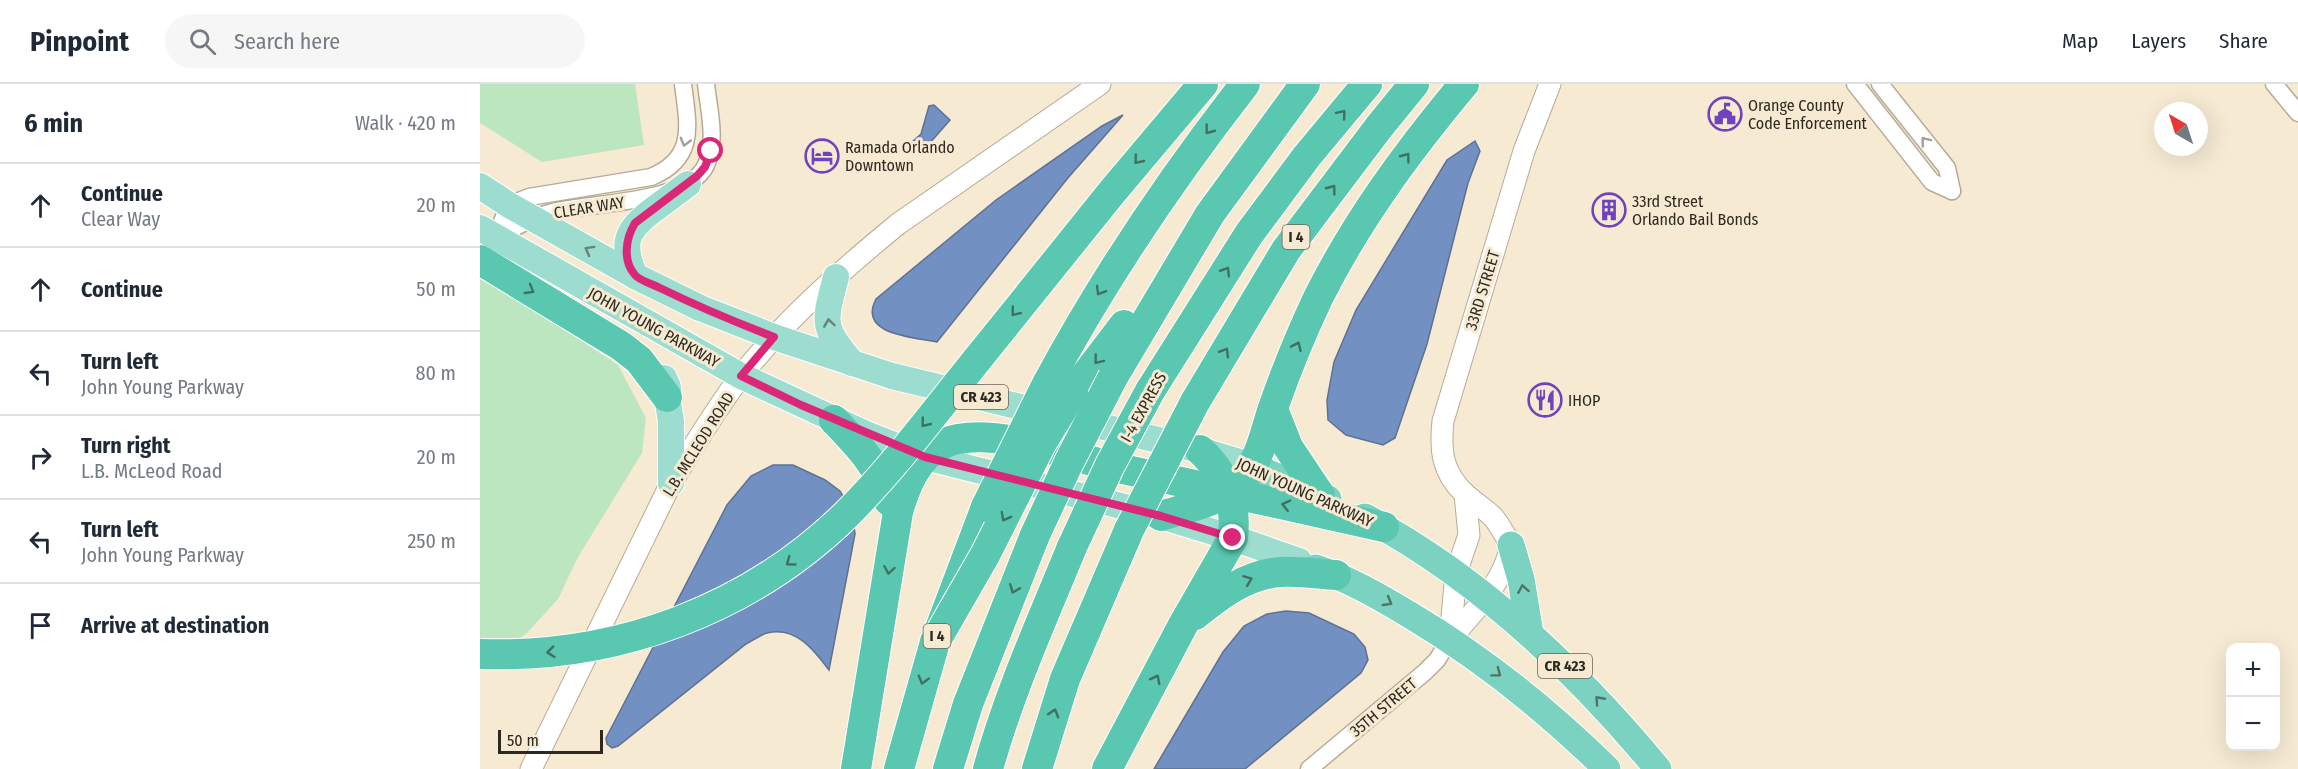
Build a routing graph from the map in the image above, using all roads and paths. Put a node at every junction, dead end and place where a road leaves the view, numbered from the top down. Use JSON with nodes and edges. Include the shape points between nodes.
{"nodes":[{"id":1,"x":683,"y":84,"type":"edge"},
{"id":2,"x":706,"y":84,"type":"edge"},
{"id":3,"x":1100,"y":84,"type":"edge"},
{"id":4,"x":1203,"y":84,"type":"edge"},
{"id":5,"x":1245,"y":84,"type":"edge"},
{"id":6,"x":1305,"y":84,"type":"edge"},
{"id":7,"x":1367,"y":84,"type":"edge"},
{"id":8,"x":1414,"y":84,"type":"edge"},
{"id":9,"x":1464,"y":84,"type":"edge"},
{"id":10,"x":1550,"y":84,"type":"edge"},
{"id":11,"x":1855,"y":84,"type":"edge"},
{"id":12,"x":1880,"y":84,"type":"edge"},
{"id":13,"x":2274,"y":84,"type":"edge"},
{"id":14,"x":2298,"y":113,"type":"edge"},
{"id":15,"x":688,"y":184,"type":"junction"},
{"id":16,"x":480,"y":186,"type":"edge"},
{"id":17,"x":509,"y":206,"type":"junction"},
{"id":18,"x":1210,"y":214,"type":"junction"},
{"id":19,"x":533,"y":218,"type":"junction"},
{"id":20,"x":485,"y":242,"type":"edge"},
{"id":21,"x":552,"y":271,"type":"junction"},
{"id":22,"x":635,"y":276,"type":"junction"},
{"id":23,"x":836,"y":277,"type":"junction"},
{"id":24,"x":774,"y":337,"type":"junction"},
{"id":25,"x":852,"y":363,"type":"junction"},
{"id":26,"x":741,"y":376,"type":"junction"},
{"id":27,"x":1060,"y":388,"type":"junction"},
{"id":28,"x":667,"y":397,"type":"junction"},
{"id":29,"x":1273,"y":409,"type":"junction"},
{"id":30,"x":834,"y":420,"type":"junction"},
{"id":31,"x":1200,"y":450,"type":"junction"},
{"id":32,"x":925,"y":457,"type":"junction"},
{"id":33,"x":1252,"y":466,"type":"junction"},
{"id":34,"x":671,"y":483,"type":"junction"},
{"id":35,"x":1229,"y":492,"type":"junction"},
{"id":36,"x":1465,"y":494,"type":"junction"},
{"id":37,"x":1320,"y":495,"type":"junction"},
{"id":38,"x":1161,"y":516,"type":"junction"},
{"id":39,"x":1384,"y":527,"type":"junction"},
{"id":40,"x":895,"y":537,"type":"junction"},
{"id":41,"x":1233,"y":538,"type":"junction"},
{"id":42,"x":1511,"y":545,"type":"junction"},
{"id":43,"x":1299,"y":561,"type":"joint"},
{"id":44,"x":1456,"y":573,"type":"junction"},
{"id":45,"x":1336,"y":575,"type":"junction"},
{"id":46,"x":1485,"y":597,"type":"junction"},
{"id":47,"x":1183,"y":625,"type":"junction"},
{"id":48,"x":1530,"y":634,"type":"junction"},
{"id":49,"x":1450,"y":639,"type":"junction"},
{"id":50,"x":935,"y":642,"type":"junction"},
{"id":51,"x":480,"y":654,"type":"edge"},
{"id":52,"x":531,"y":769,"type":"edge"},
{"id":53,"x":855,"y":769,"type":"edge"},
{"id":54,"x":899,"y":769,"type":"edge"},
{"id":55,"x":948,"y":769,"type":"edge"},
{"id":56,"x":988,"y":769,"type":"edge"},
{"id":57,"x":1037,"y":769,"type":"edge"},
{"id":58,"x":1107,"y":769,"type":"edge"},
{"id":59,"x":1310,"y":769,"type":"edge"},
{"id":60,"x":1607,"y":769,"type":"edge"},
{"id":61,"x":1658,"y":769,"type":"edge"}],
"edges":[{"from":1,"to":17,"type":"street","name":"CLEAR WAY","one_way":true,"via":[[687,140],[666,171],[651,177],[529,197]]},
{"from":2,"to":15,"type":"street","name":"CLEAR WAY","via":[[711,151],[705,167]]},
{"from":3,"to":23,"type":"street","name":"L.B. MCLEOD ROAD","via":[[898,224]]},
{"from":4,"to":51,"type":"highway","one_way":true,"bridge":true,"via":[[855,506],[817,542],[752,587],[689,619],[621,640],[551,652]]},
{"from":5,"to":27,"type":"highway","number":"I 4","one_way":true,"via":[[1195,149],[1097,296]]},
{"from":6,"to":18,"type":"highway"},
{"from":56,"to":7,"type":"highway","name":"I-4 EXPRESS","one_way":true,"bridge":true,"via":[[1026,659],[1072,547],[1150,391],[1249,234]]},
{"from":57,"to":8,"type":"highway","number":"I 4","one_way":true,"bridge":true,"via":[[1065,679],[1128,530],[1195,402],[1286,250]]},
{"from":29,"to":9,"type":"highway","one_way":true,"via":[[1318,298],[1347,244],[1422,135]]},
{"from":10,"to":36,"type":"street","name":"33RD STREET","via":[[1524,151],[1443,421],[1442,461],[1450,478]]},
{"from":11,"to":12,"type":"street","one_way":true,"via":[[1932,182],[1952,191],[1947,168]]},
{"from":13,"to":14,"type":"street"},
{"from":15,"to":19,"type":"street","name":"CLEAR WAY","via":[[650,198]]},
{"from":15,"to":22,"type":"main road","via":[[635,223],[626,248]]},
{"from":16,"to":17,"type":"main road","name":"JOHN YOUNG PARKWAY","number":"CR 423"},
{"from":17,"to":19,"type":"main road","name":"JOHN YOUNG PARKWAY","number":"CR 423"},
{"from":17,"to":20,"type":"street"},
{"from":18,"to":27,"type":"highway","one_way":true},
{"from":18,"to":55,"type":"highway","one_way":true,"bridge":true,"via":[[1113,376],[1069,462],[1035,535],[968,704]]},
{"from":19,"to":20,"type":"street","name":"CLEAR WAY"},
{"from":22,"to":19,"type":"main road","name":"JOHN YOUNG PARKWAY","number":"CR 423","one_way":true},
{"from":20,"to":21,"type":"main road","name":"JOHN YOUNG PARKWAY","number":"CR 423"},
{"from":20,"to":28,"type":"highway","one_way":true,"via":[[639,360]]},
{"from":21,"to":26,"type":"main road","name":"JOHN YOUNG PARKWAY","number":"CR 423"},
{"from":21,"to":28,"type":"main road","via":[[567,298],[647,352],[662,371]]},
{"from":22,"to":24,"type":"main road","name":"JOHN YOUNG PARKWAY","number":"CR 423","via":[[700,308]]},
{"from":23,"to":24,"type":"street","name":"L.B. MCLEOD ROAD"},
{"from":25,"to":23,"type":"main road","one_way":true,"via":[[831,337],[826,322]]},
{"from":24,"to":25,"type":"main road","name":"JOHN YOUNG PARKWAY","number":"CR 423"},
{"from":24,"to":26,"type":"street","name":"L.B. MCLEOD ROAD"},
{"from":25,"to":31,"type":"main road","name":"JOHN YOUNG PARKWAY","number":"CR 423"},
{"from":26,"to":30,"type":"main road","name":"JOHN YOUNG PARKWAY","number":"CR 423"},
{"from":26,"to":34,"type":"street","name":"L.B. MCLEOD ROAD"},
{"from":27,"to":50,"type":"highway","one_way":true,"bridge":true,"via":[[1041,444],[985,555]]},
{"from":27,"to":50,"type":"highway","number":"I 4","bridge":true,"via":[[986,507]]},
{"from":28,"to":34,"type":"main road","via":[[672,430]]},
{"from":29,"to":33,"type":"highway"},
{"from":29,"to":37,"type":"highway","via":[[1288,447]]},
{"from":30,"to":32,"type":"main road","name":"JOHN YOUNG PARKWAY","number":"CR 423"},
{"from":30,"to":40,"type":"highway","via":[[878,472],[888,498]]},
{"from":31,"to":33,"type":"main road","name":"JOHN YOUNG PARKWAY","number":"CR 423"},
{"from":31,"to":35,"type":"highway","via":[[1213,462]]},
{"from":32,"to":35,"type":"highway","via":[[957,439],[1001,439]]},
{"from":32,"to":38,"type":"main road","name":"JOHN YOUNG PARKWAY","number":"CR 423"},
{"from":32,"to":40,"type":"highway","via":[[904,490]]},
{"from":33,"to":35,"type":"highway"},
{"from":33,"to":37,"type":"highway","name":"JOHN YOUNG PARKWAY","number":"CR 423"},
{"from":34,"to":52,"type":"street","name":"L.B. MCLEOD ROAD"},
{"from":35,"to":38,"type":"highway"},
{"from":39,"to":35,"type":"highway","one_way":true},
{"from":35,"to":41,"type":"highway","via":[[1235,522]]},
{"from":36,"to":42,"type":"street","name":"33RD STREET","via":[[1494,519]]},
{"from":36,"to":44,"type":"street","via":[[1469,535]]},
{"from":37,"to":39,"type":"highway","name":"JOHN YOUNG PARKWAY","number":"CR 423"},
{"from":38,"to":41,"type":"main road","name":"JOHN YOUNG PARKWAY","number":"CR 423"},
{"from":39,"to":44,"type":"highway","name":"JOHN YOUNG PARKWAY","number":"CR 423"},
{"from":40,"to":53,"type":"highway","one_way":true},
{"from":41,"to":43,"type":"main road","name":"JOHN YOUNG PARKWAY","number":"CR 423"},
{"from":41,"to":47,"type":"highway"},
{"from":42,"to":46,"type":"street","via":[[1504,569]]},
{"from":48,"to":42,"type":"highway","one_way":true},
{"from":43,"to":45,"type":"highway","name":"JOHN YOUNG PARKWAY","number":"CR 423"},
{"from":44,"to":46,"type":"highway","name":"JOHN YOUNG PARKWAY","number":"CR 423"},
{"from":44,"to":49,"type":"street"},
{"from":47,"to":45,"type":"highway","one_way":true,"via":[[1216,598],[1256,577],[1280,572]]},
{"from":45,"to":49,"type":"highway","name":"JOHN YOUNG PARKWAY","number":"CR 423","one_way":true},
{"from":46,"to":48,"type":"highway","name":"JOHN YOUNG PARKWAY","number":"CR 423"},
{"from":46,"to":49,"type":"street"},
{"from":58,"to":47,"type":"highway","one_way":true},
{"from":61,"to":48,"type":"highway","name":"JOHN YOUNG PARKWAY","number":"CR 423","one_way":true,"via":[[1591,691]]},
{"from":49,"to":59,"type":"street","name":"35TH STREET","via":[[1425,672]]},
{"from":49,"to":60,"type":"highway","name":"JOHN YOUNG PARKWAY","number":"CR 423","one_way":true,"via":[[1546,713]]},
{"from":50,"to":54,"type":"highway","number":"I 4","one_way":true}]}
